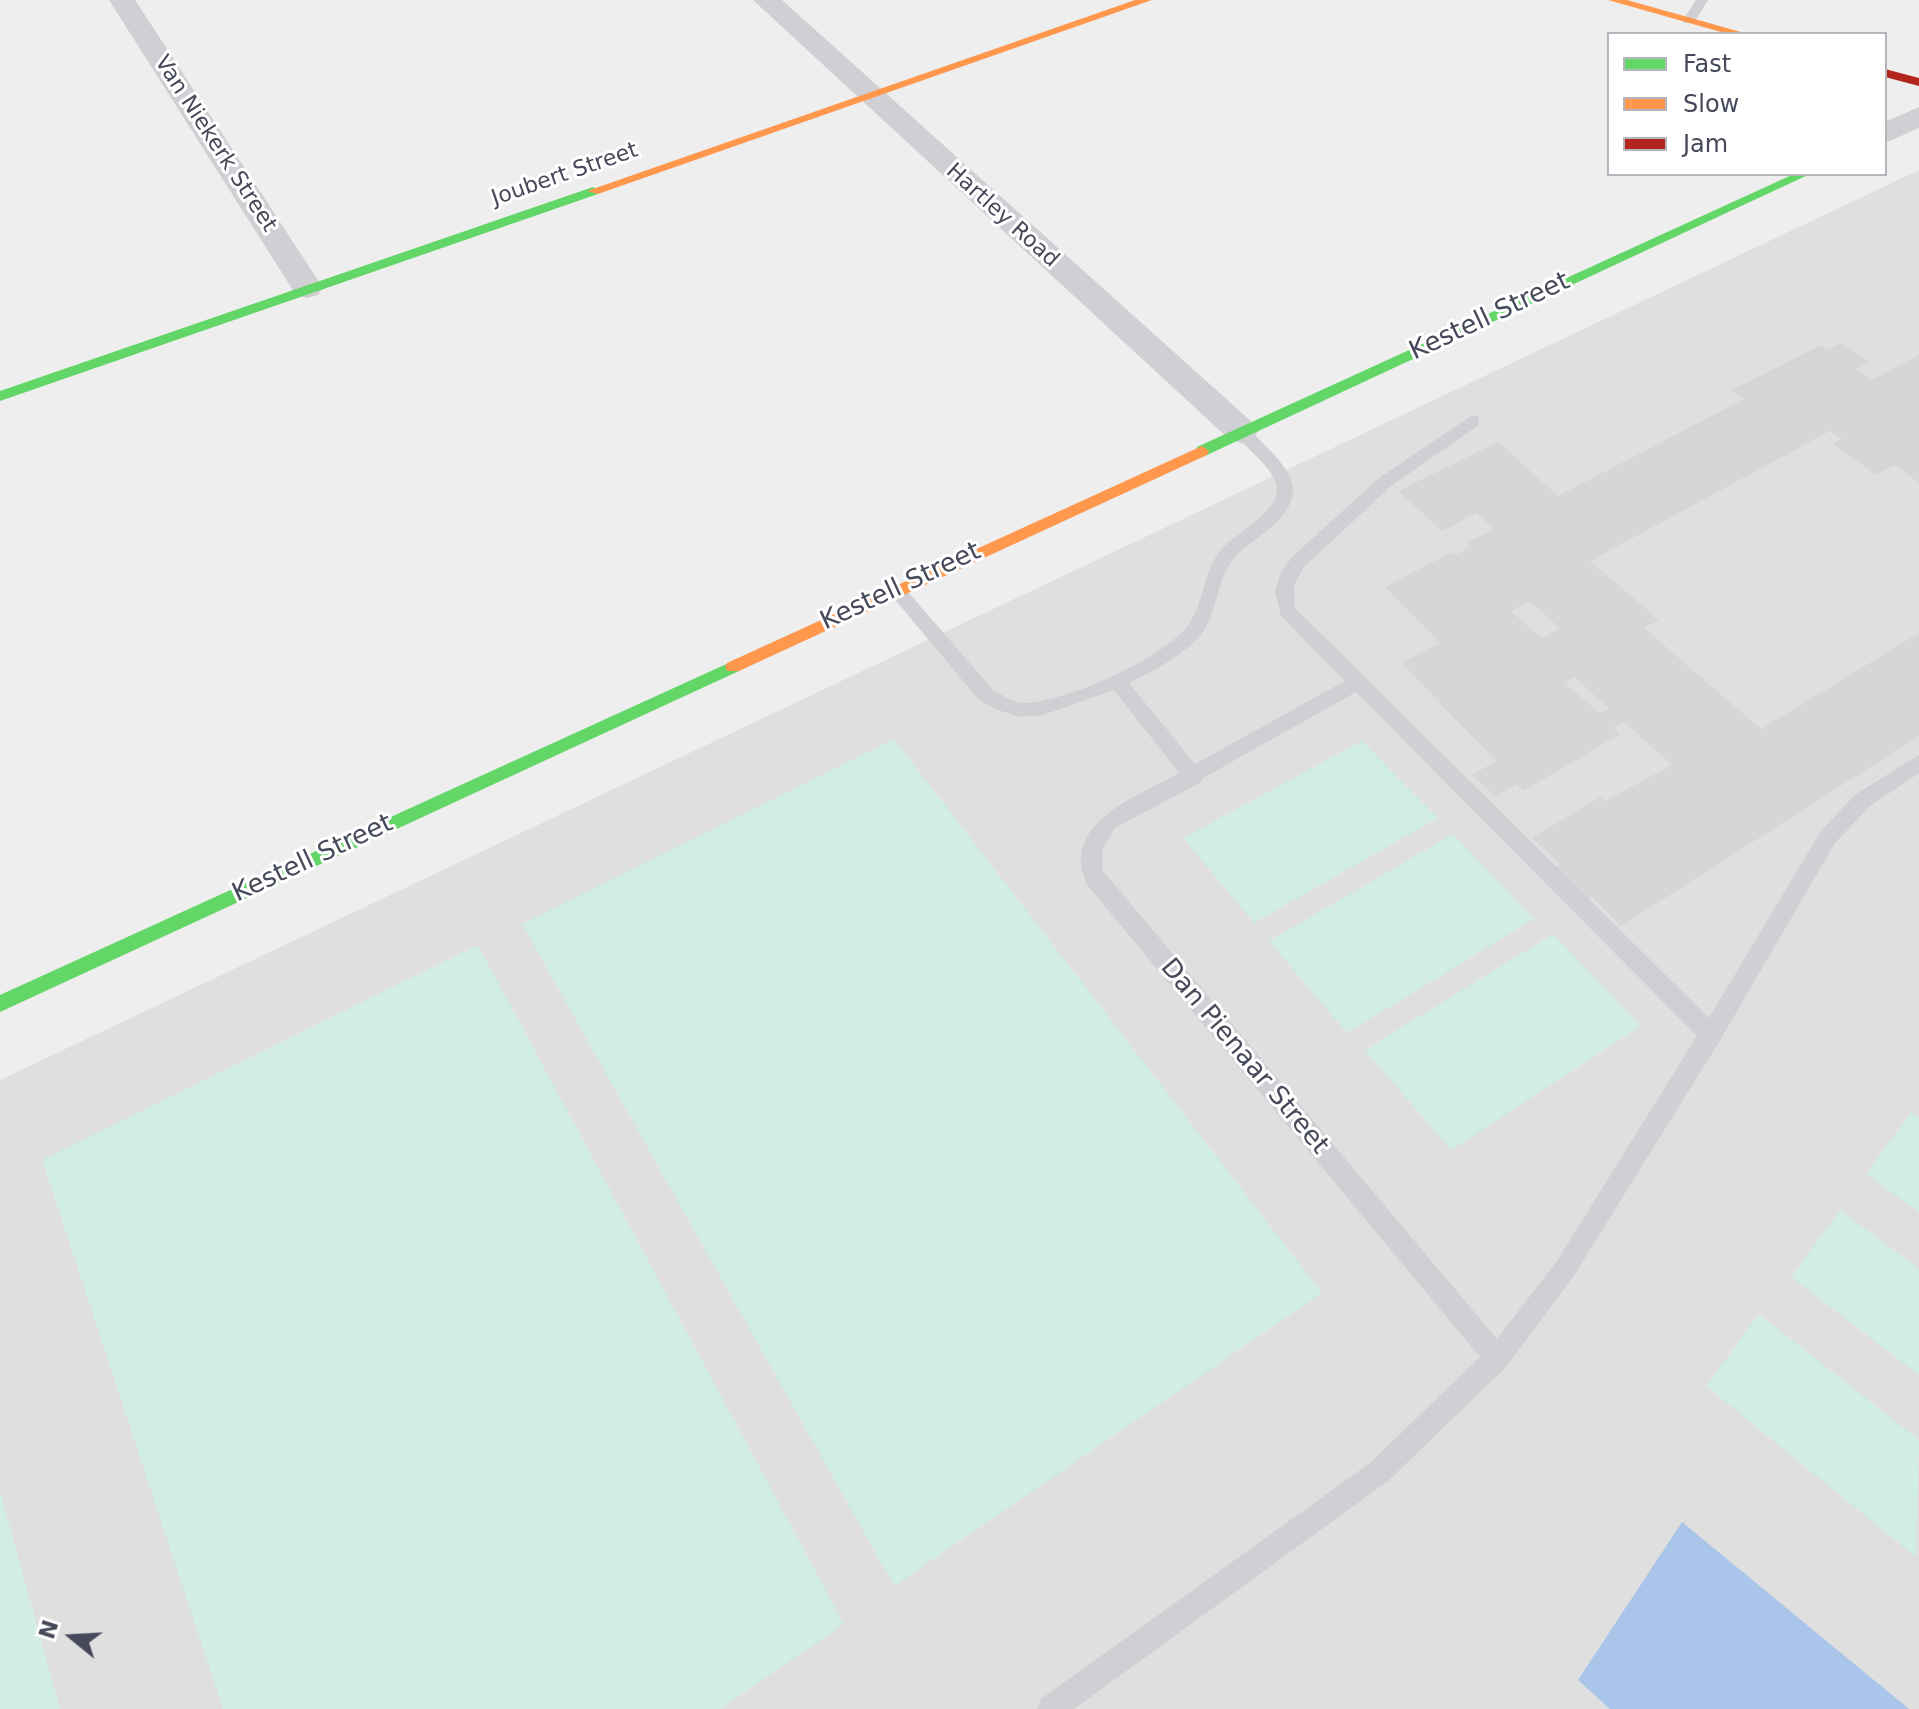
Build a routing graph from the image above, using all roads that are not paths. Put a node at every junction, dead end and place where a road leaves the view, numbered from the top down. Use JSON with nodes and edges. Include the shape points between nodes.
{"nodes":[{"id":1,"x":122,"y":0,"type":"edge"},
{"id":2,"x":766,"y":0,"type":"edge"},
{"id":3,"x":1146,"y":0,"type":"edge"},
{"id":4,"x":1614,"y":0,"type":"edge"},
{"id":5,"x":1702,"y":0,"type":"edge"},
{"id":6,"x":1689,"y":20,"type":"junction"},
{"id":7,"x":1734,"y":32,"type":"edge"},
{"id":8,"x":1887,"y":74,"type":"edge"},
{"id":9,"x":1919,"y":82,"type":"edge"},
{"id":10,"x":870,"y":97,"type":"junction"},
{"id":11,"x":1919,"y":116,"type":"edge"},
{"id":12,"x":1887,"y":133,"type":"edge"},
{"id":13,"x":1800,"y":176,"type":"edge"},
{"id":14,"x":307,"y":288,"type":"junction"},
{"id":15,"x":0,"y":396,"type":"edge"},
{"id":16,"x":1473,"y":421,"type":"dead end"},
{"id":17,"x":1241,"y":431,"type":"junction"},
{"id":18,"x":896,"y":590,"type":"junction"},
{"id":19,"x":1117,"y":681,"type":"junction"},
{"id":20,"x":1359,"y":682,"type":"junction"},
{"id":21,"x":1919,"y":763,"type":"edge"},
{"id":22,"x":1194,"y":777,"type":"junction"},
{"id":23,"x":0,"y":1004,"type":"edge"},
{"id":24,"x":1711,"y":1035,"type":"junction"},
{"id":25,"x":1497,"y":1358,"type":"junction"},
{"id":26,"x":1051,"y":1709,"type":"edge"}],
"edges":[{"from":1,"to":14,"type":"street","name":"Van Niekerk Street"},
{"from":2,"to":10,"type":"street","name":"Hartley Road"},
{"from":3,"to":10,"type":"street","name":"Joubert Street"},
{"from":4,"to":6,"type":"street"},
{"from":5,"to":6,"type":"lane"},
{"from":6,"to":7,"type":"street"},
{"from":8,"to":9,"type":"street"},
{"from":10,"to":14,"type":"street","name":"Joubert Street"},
{"from":10,"to":17,"type":"street","name":"Hartley Road"},
{"from":11,"to":12,"type":"street"},
{"from":13,"to":17,"type":"street","name":"Kestell Street"},
{"from":14,"to":15,"type":"street","name":"Joubert Street"},
{"from":16,"to":20,"type":"lane","via":[[1385,482],[1286,575],[1287,611]]},
{"from":17,"to":18,"type":"street","name":"Kestell Street"},
{"from":17,"to":19,"type":"lane","via":[[1281,480],[1285,489],[1279,511],[1225,557],[1193,633]]},
{"from":18,"to":19,"type":"lane","via":[[986,695],[1006,706],[1044,706]]},
{"from":18,"to":23,"type":"street","name":"Kestell Street"},
{"from":19,"to":22,"type":"lane"},
{"from":20,"to":22,"type":"lane","name":"Dan Pienaar Street"},
{"from":20,"to":24,"type":"lane"},
{"from":21,"to":24,"type":"lane","via":[[1863,800],[1828,837]]},
{"from":22,"to":25,"type":"lane","name":"Dan Pienaar Street","via":[[1108,822],[1093,842],[1089,861],[1095,880]]},
{"from":24,"to":25,"type":"lane","via":[[1565,1269]]},
{"from":25,"to":26,"type":"lane","via":[[1379,1472]]}]}
